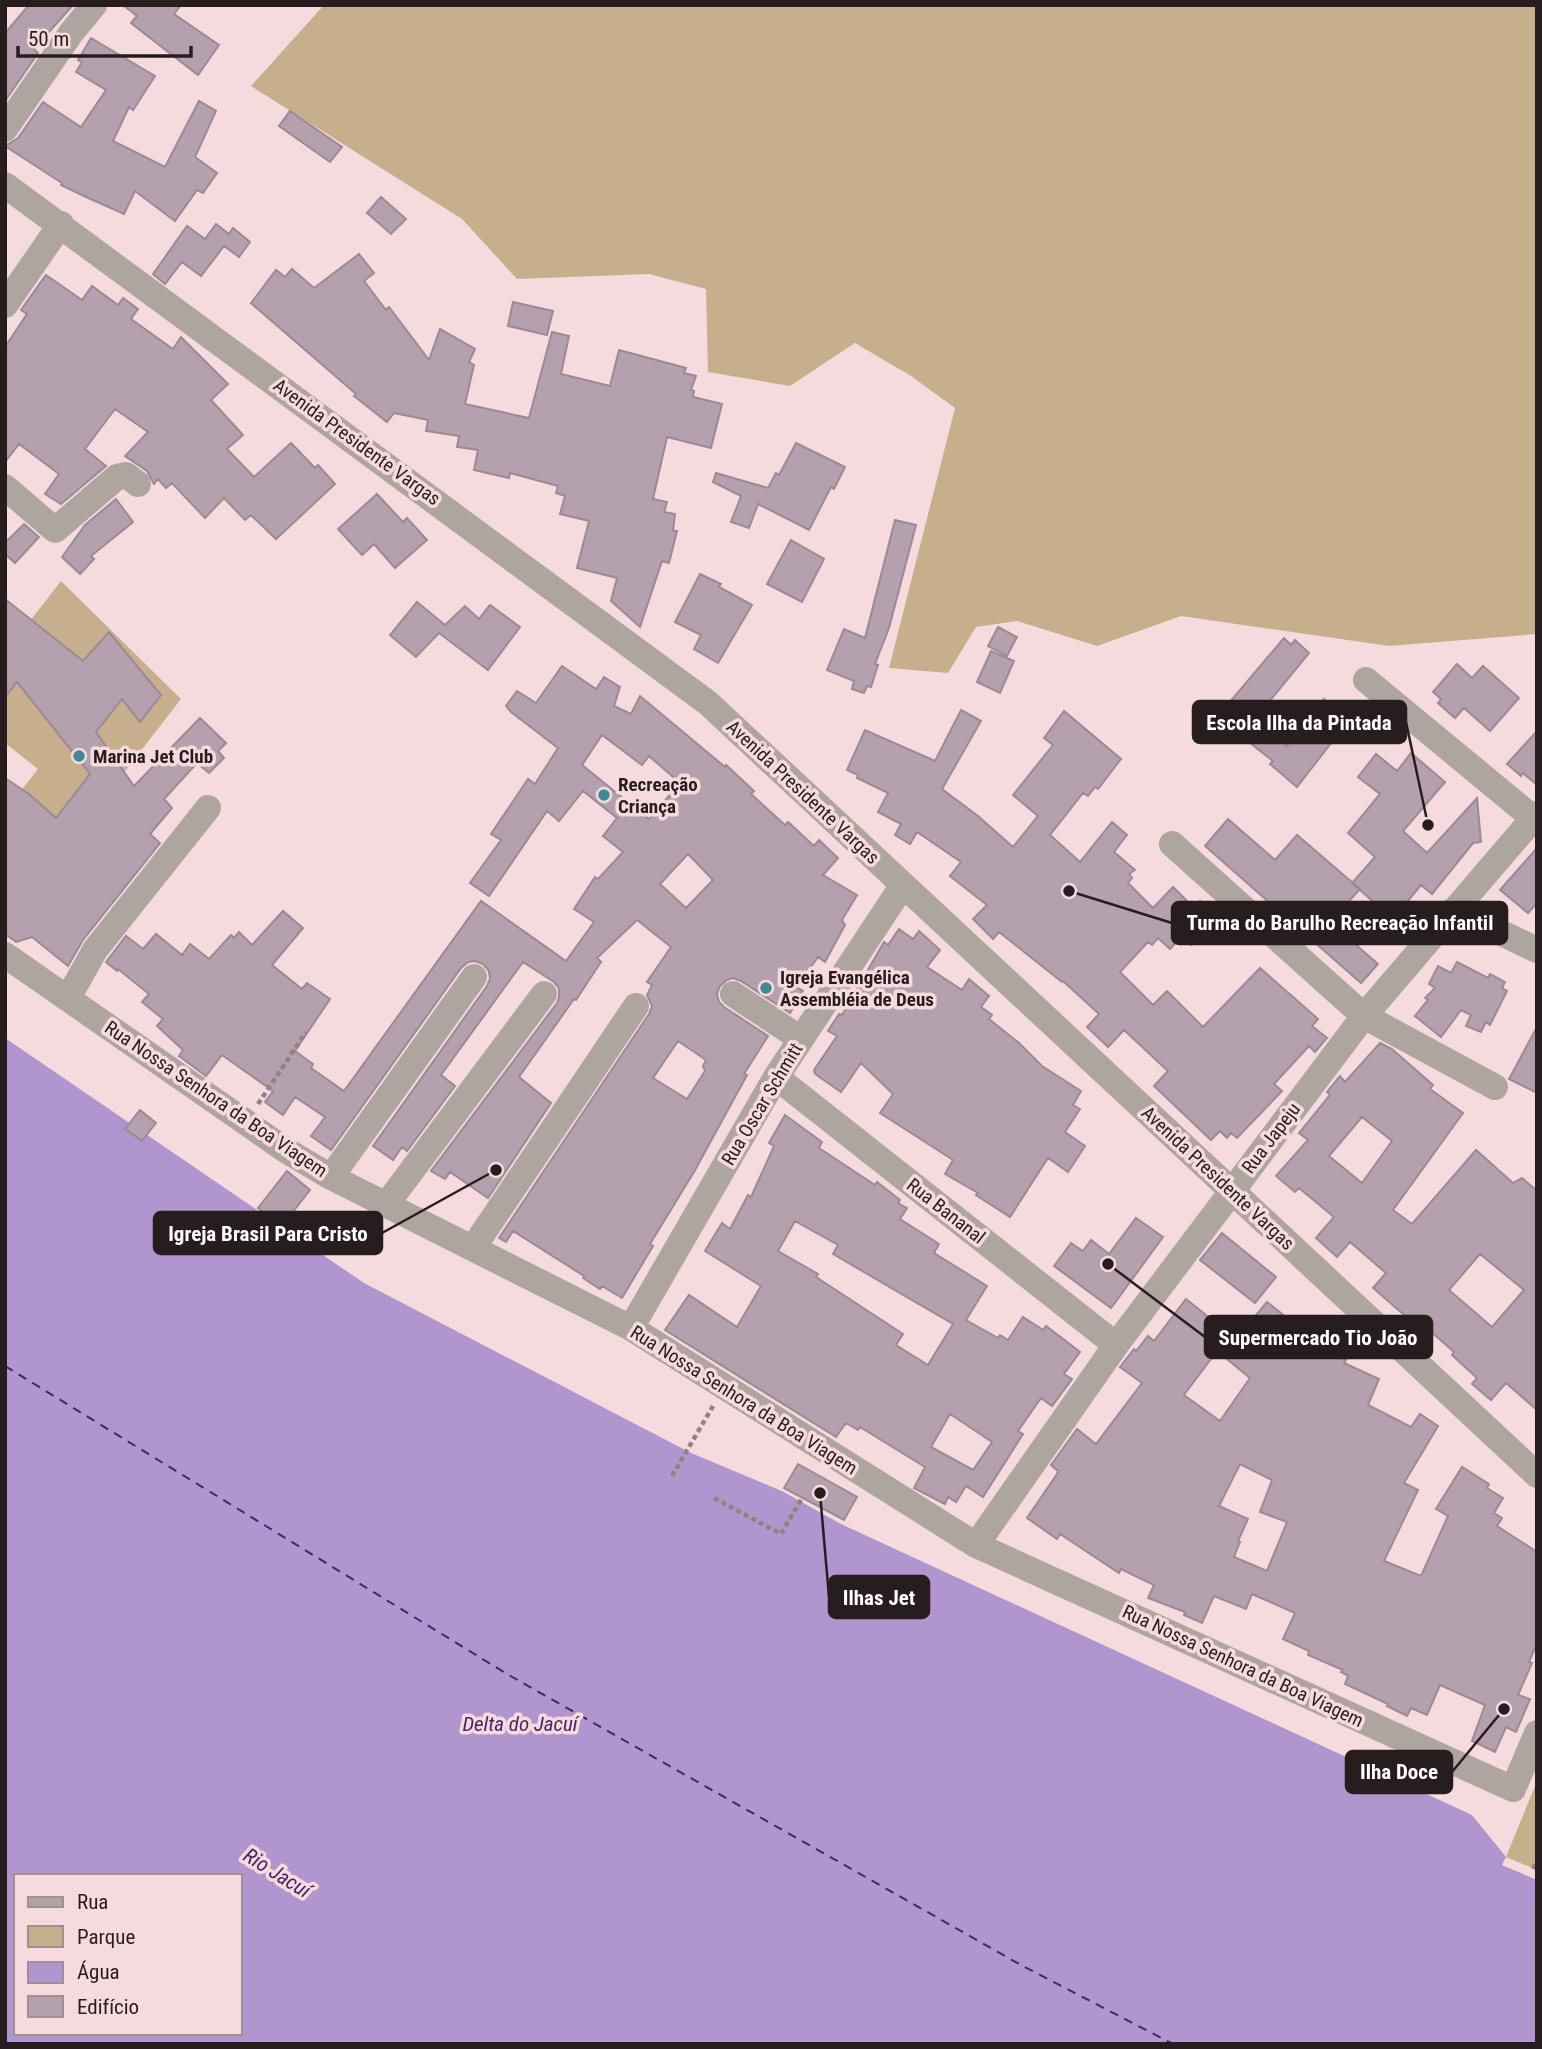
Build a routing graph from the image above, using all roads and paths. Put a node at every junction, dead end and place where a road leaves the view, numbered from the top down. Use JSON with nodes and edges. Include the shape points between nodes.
{"nodes":[{"id":1,"x":94,"y":5,"type":"edge"},
{"id":2,"x":5,"y":128,"type":"edge"},
{"id":3,"x":5,"y":186,"type":"edge"},
{"id":4,"x":61,"y":224,"type":"junction"},
{"id":5,"x":5,"y":305,"type":"edge"},
{"id":6,"x":138,"y":484,"type":"dead end"},
{"id":7,"x":5,"y":487,"type":"edge"},
{"id":8,"x":1366,"y":680,"type":"dead end"},
{"id":9,"x":208,"y":807,"type":"dead end"},
{"id":10,"x":1535,"y":816,"type":"edge"},
{"id":11,"x":1172,"y":844,"type":"dead end"},
{"id":12,"x":903,"y":885,"type":"junction"},
{"id":13,"x":1454,"y":910,"type":"junction"},
{"id":14,"x":1537,"y":950,"type":"edge"},
{"id":15,"x":5,"y":955,"type":"edge"},
{"id":16,"x":474,"y":976,"type":"dead end"},
{"id":17,"x":544,"y":994,"type":"dead end"},
{"id":18,"x":733,"y":994,"type":"dead end"},
{"id":19,"x":68,"y":998,"type":"junction"},
{"id":20,"x":636,"y":1006,"type":"dead end"},
{"id":21,"x":1364,"y":1016,"type":"junction"},
{"id":22,"x":306,"y":1032,"type":"dead end"},
{"id":23,"x":801,"y":1039,"type":"junction"},
{"id":24,"x":776,"y":1077,"type":"junction"},
{"id":25,"x":1495,"y":1087,"type":"dead end"},
{"id":26,"x":246,"y":1121,"type":"junction"},
{"id":27,"x":331,"y":1177,"type":"junction"},
{"id":28,"x":1231,"y":1190,"type":"junction"},
{"id":29,"x":386,"y":1205,"type":"junction"},
{"id":30,"x":268,"y":1216,"type":"dead end"},
{"id":31,"x":250,"y":1242,"type":"dead end"},
{"id":32,"x":472,"y":1248,"type":"junction"},
{"id":33,"x":631,"y":1328,"type":"junction"},
{"id":34,"x":1116,"y":1345,"type":"junction"},
{"id":35,"x":724,"y":1387,"type":"junction"},
{"id":36,"x":1537,"y":1475,"type":"edge"},
{"id":37,"x":672,"y":1476,"type":"dead end"},
{"id":38,"x":714,"y":1498,"type":"dead end"},
{"id":39,"x":802,"y":1498,"type":"dead end"},
{"id":40,"x":976,"y":1545,"type":"junction"},
{"id":41,"x":1537,"y":1733,"type":"edge"},
{"id":42,"x":1537,"y":1861,"type":"edge"},
{"id":43,"x":1533,"y":1868,"type":"dead end"}],
"edges":[{"from":1,"to":2,"type":"street"},
{"from":3,"to":4,"type":"street","name":"Avenida Presidente Vargas"},
{"from":4,"to":5,"type":"street"},
{"from":4,"to":12,"type":"street","name":"Avenida Presidente Vargas","via":[[708,703]]},
{"from":6,"to":7,"type":"street","via":[[126,475],[117,477],[55,530]]},
{"from":8,"to":10,"type":"street"},
{"from":9,"to":19,"type":"street","via":[[95,950]]},
{"from":10,"to":13,"type":"street","name":"Rua Japeju"},
{"from":11,"to":21,"type":"street"},
{"from":12,"to":23,"type":"street","name":"Rua Oscar Schmitt"},
{"from":12,"to":28,"type":"street","name":"Avenida Presidente Vargas"},
{"from":13,"to":14,"type":"street"},
{"from":13,"to":21,"type":"street","name":"Rua Japeju"},
{"from":15,"to":19,"type":"street","name":"Rua Nossa Senhora da Boa Viagem"},
{"from":16,"to":27,"type":"street"},
{"from":17,"to":29,"type":"street"},
{"from":18,"to":23,"type":"street"},
{"from":19,"to":26,"type":"street","name":"Rua Nossa Senhora da Boa Viagem"},
{"from":20,"to":32,"type":"street"},
{"from":21,"to":25,"type":"street"},
{"from":21,"to":28,"type":"street","name":"Rua Japeju"},
{"from":22,"to":26,"type":"path"},
{"from":23,"to":24,"type":"street","name":"Rua Oscar Schmitt"},
{"from":24,"to":33,"type":"street","name":"Rua Oscar Schmitt"},
{"from":24,"to":34,"type":"street","name":"Rua Bananal"},
{"from":26,"to":27,"type":"street","name":"Rua Nossa Senhora da Boa Viagem"},
{"from":27,"to":29,"type":"street","name":"Rua Nossa Senhora da Boa Viagem"},
{"from":28,"to":34,"type":"street","name":"Rua Japeju"},
{"from":28,"to":36,"type":"street","name":"Avenida Presidente Vargas"},
{"from":29,"to":32,"type":"street","name":"Rua Nossa Senhora da Boa Viagem"},
{"from":30,"to":31,"type":"path"},
{"from":32,"to":33,"type":"street","name":"Rua Nossa Senhora da Boa Viagem"},
{"from":33,"to":35,"type":"street","name":"Rua Nossa Senhora da Boa Viagem"},
{"from":34,"to":40,"type":"street","name":"Rua Japeju"},
{"from":35,"to":37,"type":"path"},
{"from":35,"to":40,"type":"street","name":"Rua Nossa Senhora da Boa Viagem"},
{"from":38,"to":39,"type":"path","via":[[781,1534]]},
{"from":40,"to":41,"type":"street","name":"Rua Nossa Senhora da Boa Viagem","via":[[1513,1789]]},
{"from":42,"to":43,"type":"path"}]}
